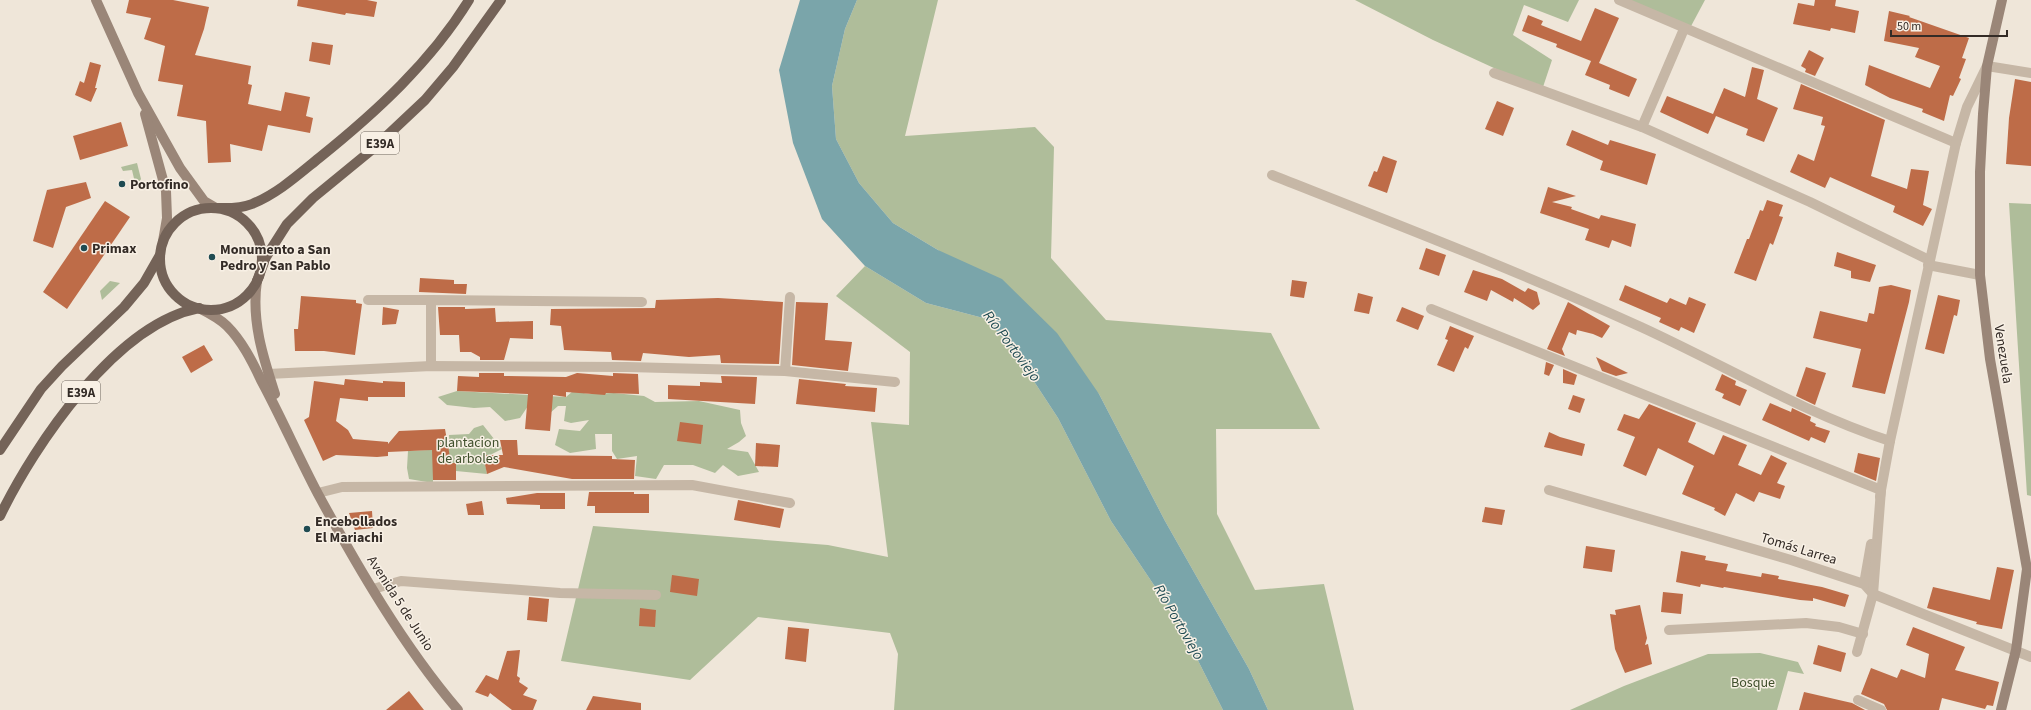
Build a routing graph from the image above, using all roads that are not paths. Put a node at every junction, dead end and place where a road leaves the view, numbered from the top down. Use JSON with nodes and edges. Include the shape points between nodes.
{"nodes":[{"id":1,"x":96,"y":0,"type":"edge"},
{"id":2,"x":469,"y":0,"type":"edge"},
{"id":3,"x":500,"y":0,"type":"edge"},
{"id":4,"x":1619,"y":0,"type":"edge"},
{"id":5,"x":2002,"y":0,"type":"edge"},
{"id":6,"x":1684,"y":29,"type":"junction"},
{"id":7,"x":1987,"y":66,"type":"junction"},
{"id":8,"x":1494,"y":73,"type":"dead end"},
{"id":9,"x":2031,"y":73,"type":"edge"},
{"id":10,"x":138,"y":93,"type":"junction"},
{"id":11,"x":1642,"y":126,"type":"junction"},
{"id":12,"x":1956,"y":143,"type":"junction"},
{"id":13,"x":1272,"y":175,"type":"dead end"},
{"id":14,"x":216,"y":208,"type":"junction"},
{"id":15,"x":163,"y":240,"type":"junction"},
{"id":16,"x":160,"y":255,"type":"junction"},
{"id":17,"x":1928,"y":262,"type":"junction"},
{"id":18,"x":1980,"y":275,"type":"junction"},
{"id":19,"x":257,"y":281,"type":"junction"},
{"id":20,"x":790,"y":298,"type":"dead end"},
{"id":21,"x":368,"y":300,"type":"dead end"},
{"id":22,"x":431,"y":300,"type":"junction"},
{"id":23,"x":642,"y":302,"type":"dead end"},
{"id":24,"x":199,"y":308,"type":"junction"},
{"id":25,"x":1431,"y":309,"type":"dead end"},
{"id":26,"x":431,"y":366,"type":"junction"},
{"id":27,"x":785,"y":371,"type":"junction"},
{"id":28,"x":268,"y":374,"type":"junction"},
{"id":29,"x":895,"y":382,"type":"dead end"},
{"id":30,"x":1890,"y":441,"type":"junction"},
{"id":31,"x":293,"y":443,"type":"junction"},
{"id":32,"x":0,"y":450,"type":"edge"},
{"id":33,"x":1549,"y":490,"type":"dead end"},
{"id":34,"x":1881,"y":490,"type":"junction"},
{"id":35,"x":318,"y":494,"type":"junction"},
{"id":36,"x":790,"y":503,"type":"dead end"},
{"id":37,"x":0,"y":516,"type":"edge"},
{"id":38,"x":2028,"y":545,"type":"edge"},
{"id":39,"x":1864,"y":584,"type":"junction"},
{"id":40,"x":373,"y":589,"type":"junction"},
{"id":41,"x":1873,"y":594,"type":"junction"},
{"id":42,"x":656,"y":595,"type":"dead end"},
{"id":43,"x":1670,"y":630,"type":"dead end"},
{"id":44,"x":1863,"y":634,"type":"junction"},
{"id":45,"x":2016,"y":650,"type":"junction"},
{"id":46,"x":1857,"y":652,"type":"dead end"},
{"id":47,"x":2031,"y":657,"type":"edge"},
{"id":48,"x":1858,"y":700,"type":"dead end"},
{"id":49,"x":458,"y":710,"type":"edge"},
{"id":50,"x":1881,"y":710,"type":"edge"},
{"id":51,"x":2001,"y":710,"type":"edge"}],
"edges":[{"from":1,"to":10,"type":"street"},
{"from":2,"to":14,"type":"main road","number":"E39A","via":[[421,63],[389,97],[313,163],[263,199],[235,209]]},
{"from":3,"to":19,"type":"main road","number":"E39A","via":[[453,67],[425,100],[287,224],[266,257]]},
{"from":4,"to":6,"type":"street"},
{"from":5,"to":7,"type":"street","name":"Venezuela"},
{"from":6,"to":11,"type":"street"},
{"from":6,"to":12,"type":"street"},
{"from":7,"to":9,"type":"street"},
{"from":7,"to":12,"type":"street","via":[[1967,107]]},
{"from":7,"to":18,"type":"street","name":"Venezuela","via":[[1980,172]]},
{"from":8,"to":11,"type":"street"},
{"from":10,"to":14,"type":"street","via":[[188,180],[204,201]]},
{"from":10,"to":15,"type":"street","via":[[155,145],[166,191],[167,218]]},
{"from":11,"to":17,"type":"street","via":[[1810,202]]},
{"from":12,"to":17,"type":"street"},
{"from":13,"to":30,"type":"street","via":[[1529,278],[1641,327],[1853,429]]},
{"from":14,"to":15,"type":"main road","number":"E39A","via":[[199,209],[184,215],[171,226]]},
{"from":14,"to":19,"type":"main road","number":"E39A","via":[[245,221],[255,234],[261,249],[262,265]]},
{"from":15,"to":16,"type":"main road","number":"E39A"},
{"from":16,"to":24,"type":"main road","number":"E39A","via":[[161,270],[174,294]]},
{"from":16,"to":32,"type":"main road","number":"E39A","via":[[144,283],[124,307],[41,389]]},
{"from":17,"to":18,"type":"street"},
{"from":17,"to":30,"type":"street"},
{"from":18,"to":38,"type":"street","name":"Venezuela","via":[[1990,359]]},
{"from":19,"to":24,"type":"main road","number":"E39A","via":[[244,297],[227,307],[213,310]]},
{"from":19,"to":28,"type":"street","via":[[254,298],[255,321]]},
{"from":20,"to":27,"type":"street"},
{"from":21,"to":22,"type":"street"},
{"from":22,"to":23,"type":"street"},
{"from":22,"to":26,"type":"street"},
{"from":24,"to":31,"type":"street","via":[[215,316],[239,340]]},
{"from":24,"to":37,"type":"main road","number":"E39A","via":[[183,312],[150,329],[99,372],[54,426],[14,488]]},
{"from":25,"to":34,"type":"street"},
{"from":26,"to":27,"type":"street"},
{"from":26,"to":28,"type":"street"},
{"from":27,"to":29,"type":"street"},
{"from":28,"to":31,"type":"street"},
{"from":30,"to":34,"type":"street"},
{"from":31,"to":35,"type":"street","name":"Avenida 5 de Junio"},
{"from":33,"to":39,"type":"street","name":"Tomás Larrea","via":[[1791,560]]},
{"from":34,"to":39,"type":"street"},
{"from":34,"to":41,"type":"street"},
{"from":35,"to":36,"type":"street","via":[[342,486],[692,485]]},
{"from":35,"to":40,"type":"street","name":"Avenida 5 de Junio"},
{"from":38,"to":45,"type":"street","name":"Venezuela","via":[[2027,577]]},
{"from":39,"to":41,"type":"street","name":"Tomás Larrea"},
{"from":40,"to":42,"type":"street","via":[[401,581],[560,593]]},
{"from":40,"to":49,"type":"street","name":"Avenida 5 de Junio"},
{"from":41,"to":44,"type":"street"},
{"from":41,"to":45,"type":"street","name":"Tomás Larrea"},
{"from":43,"to":44,"type":"street","via":[[1806,623],[1839,627]]},
{"from":44,"to":46,"type":"street"},
{"from":45,"to":47,"type":"street","name":"Tomás Larrea"},
{"from":45,"to":51,"type":"street","name":"Venezuela"},
{"from":48,"to":50,"type":"street"}]}
